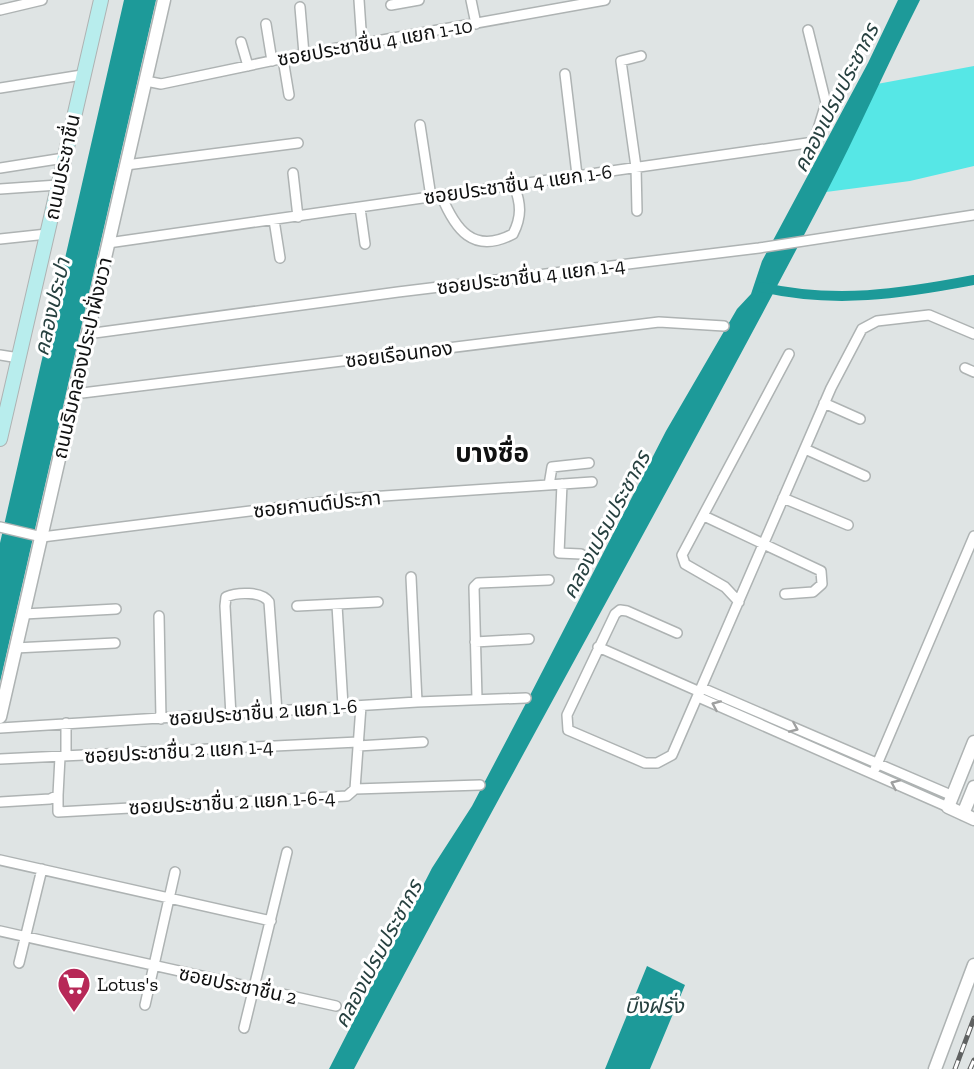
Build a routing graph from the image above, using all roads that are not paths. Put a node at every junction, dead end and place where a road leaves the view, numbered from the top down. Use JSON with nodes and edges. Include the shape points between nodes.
{"nodes":[{"id":1,"x":42,"y":0,"type":"edge"},
{"id":2,"x":100,"y":0,"type":"edge"},
{"id":3,"x":164,"y":0,"type":"edge"},
{"id":4,"x":359,"y":0,"type":"edge"},
{"id":5,"x":419,"y":0,"type":"edge"},
{"id":6,"x":471,"y":0,"type":"edge"},
{"id":7,"x":605,"y":0,"type":"edge"},
{"id":8,"x":558,"y":4,"type":"edge"},
{"id":9,"x":391,"y":5,"type":"dead end"},
{"id":10,"x":300,"y":7,"type":"dead end"},
{"id":11,"x":0,"y":9,"type":"edge"},
{"id":12,"x":266,"y":24,"type":"dead end"},
{"id":13,"x":476,"y":24,"type":"junction"},
{"id":14,"x":808,"y":30,"type":"dead end"},
{"id":15,"x":241,"y":42,"type":"dead end"},
{"id":16,"x":362,"y":44,"type":"junction"},
{"id":17,"x":304,"y":54,"type":"junction"},
{"id":18,"x":641,"y":56,"type":"dead end"},
{"id":19,"x":283,"y":59,"type":"junction"},
{"id":20,"x":272,"y":61,"type":"junction"},
{"id":21,"x":248,"y":66,"type":"junction"},
{"id":22,"x":565,"y":74,"type":"dead end"},
{"id":23,"x":82,"y":75,"type":"junction"},
{"id":24,"x":146,"y":81,"type":"junction"},
{"id":25,"x":0,"y":88,"type":"edge"},
{"id":26,"x":290,"y":95,"type":"dead end"},
{"id":27,"x":420,"y":125,"type":"dead end"},
{"id":28,"x":298,"y":143,"type":"dead end"},
{"id":29,"x":64,"y":158,"type":"junction"},
{"id":30,"x":126,"y":165,"type":"junction"},
{"id":31,"x":636,"y":167,"type":"junction"},
{"id":32,"x":0,"y":168,"type":"edge"},
{"id":33,"x":293,"y":173,"type":"dead end"},
{"id":34,"x":577,"y":175,"type":"junction"},
{"id":35,"x":58,"y":185,"type":"junction"},
{"id":36,"x":514,"y":185,"type":"junction"},
{"id":37,"x":0,"y":189,"type":"edge"},
{"id":38,"x":436,"y":196,"type":"junction"},
{"id":39,"x":360,"y":208,"type":"junction"},
{"id":40,"x":637,"y":211,"type":"dead end"},
{"id":41,"x":974,"y":215,"type":"edge"},
{"id":42,"x":298,"y":217,"type":"junction"},
{"id":43,"x":274,"y":220,"type":"junction"},
{"id":44,"x":47,"y":234,"type":"junction"},
{"id":45,"x":0,"y":239,"type":"edge"},
{"id":46,"x":108,"y":243,"type":"junction"},
{"id":47,"x":365,"y":244,"type":"dead end"},
{"id":48,"x":280,"y":258,"type":"dead end"},
{"id":49,"x":724,"y":326,"type":"dead end"},
{"id":50,"x":87,"y":334,"type":"junction"},
{"id":51,"x":974,"y":334,"type":"edge"},
{"id":52,"x":789,"y":354,"type":"dead end"},
{"id":53,"x":0,"y":355,"type":"edge"},
{"id":54,"x":19,"y":358,"type":"junction"},
{"id":55,"x":74,"y":394,"type":"junction"},
{"id":56,"x":824,"y":403,"type":"junction"},
{"id":57,"x":2,"y":419,"type":"edge"},
{"id":58,"x":860,"y":419,"type":"dead end"},
{"id":59,"x":0,"y":439,"type":"edge"},
{"id":60,"x":805,"y":449,"type":"junction"},
{"id":61,"x":589,"y":463,"type":"dead end"},
{"id":62,"x":865,"y":476,"type":"dead end"},
{"id":63,"x":592,"y":482,"type":"dead end"},
{"id":64,"x":562,"y":484,"type":"junction"},
{"id":65,"x":549,"y":485,"type":"junction"},
{"id":66,"x":783,"y":498,"type":"junction"},
{"id":67,"x":704,"y":516,"type":"junction"},
{"id":68,"x":848,"y":525,"type":"dead end"},
{"id":69,"x":1,"y":528,"type":"edge"},
{"id":70,"x":38,"y":536,"type":"junction"},
{"id":71,"x":974,"y":536,"type":"edge"},
{"id":72,"x":764,"y":544,"type":"junction"},
{"id":73,"x":581,"y":554,"type":"dead end"},
{"id":74,"x":411,"y":577,"type":"dead end"},
{"id":75,"x":549,"y":580,"type":"dead end"},
{"id":76,"x":784,"y":594,"type":"dead end"},
{"id":77,"x":378,"y":602,"type":"dead end"},
{"id":78,"x":739,"y":602,"type":"junction"},
{"id":79,"x":337,"y":605,"type":"junction"},
{"id":80,"x":297,"y":606,"type":"dead end"},
{"id":81,"x":116,"y":609,"type":"dead end"},
{"id":82,"x":24,"y":614,"type":"junction"},
{"id":83,"x":159,"y":616,"type":"dead end"},
{"id":84,"x":677,"y":633,"type":"dead end"},
{"id":85,"x":528,"y":639,"type":"dead end"},
{"id":86,"x":475,"y":642,"type":"junction"},
{"id":87,"x":115,"y":643,"type":"dead end"},
{"id":88,"x":598,"y":647,"type":"junction"},
{"id":89,"x":15,"y":648,"type":"junction"},
{"id":90,"x":700,"y":693,"type":"junction"},
{"id":91,"x":526,"y":698,"type":"dead end"},
{"id":92,"x":477,"y":699,"type":"junction"},
{"id":93,"x":417,"y":702,"type":"junction"},
{"id":94,"x":343,"y":706,"type":"junction"},
{"id":95,"x":361,"y":706,"type":"junction"},
{"id":96,"x":277,"y":712,"type":"junction"},
{"id":97,"x":231,"y":716,"type":"junction"},
{"id":98,"x":0,"y":717,"type":"edge"},
{"id":99,"x":161,"y":718,"type":"junction"},
{"id":100,"x":66,"y":723,"type":"junction"},
{"id":101,"x":0,"y":728,"type":"edge"},
{"id":102,"x":423,"y":742,"type":"dead end"},
{"id":103,"x":974,"y":742,"type":"edge"},
{"id":104,"x":358,"y":744,"type":"junction"},
{"id":105,"x":63,"y":756,"type":"junction"},
{"id":106,"x":0,"y":759,"type":"edge"},
{"id":107,"x":877,"y":764,"type":"junction"},
{"id":108,"x":873,"y":774,"type":"junction"},
{"id":109,"x":480,"y":785,"type":"dead end"},
{"id":110,"x":355,"y":789,"type":"junction"},
{"id":111,"x":58,"y":795,"type":"junction"},
{"id":112,"x":972,"y":796,"type":"edge"},
{"id":113,"x":0,"y":802,"type":"edge"},
{"id":114,"x":951,"y":802,"type":"junction"},
{"id":115,"x":969,"y":817,"type":"edge"},
{"id":116,"x":287,"y":852,"type":"dead end"},
{"id":117,"x":0,"y":860,"type":"edge"},
{"id":118,"x":42,"y":869,"type":"junction"},
{"id":119,"x":175,"y":872,"type":"dead end"},
{"id":120,"x":170,"y":897,"type":"junction"},
{"id":121,"x":271,"y":921,"type":"junction"},
{"id":122,"x":0,"y":931,"type":"edge"},
{"id":123,"x":24,"y":938,"type":"junction"},
{"id":124,"x":19,"y":963,"type":"dead end"},
{"id":125,"x":974,"y":965,"type":"edge"},
{"id":126,"x":154,"y":966,"type":"junction"},
{"id":127,"x":254,"y":988,"type":"junction"},
{"id":128,"x":145,"y":1005,"type":"dead end"},
{"id":129,"x":336,"y":1006,"type":"dead end"},
{"id":130,"x":244,"y":1028,"type":"dead end"},
{"id":131,"x":935,"y":1069,"type":"edge"}],
"edges":[{"from":1,"to":11,"type":"street"},
{"from":2,"to":23,"type":"main road","name":"ถนนประชาชื่น"},
{"from":3,"to":24,"type":"street","name":"ถนนริมคลองประปาฝั่งขวา"},
{"from":4,"to":16,"type":"street"},
{"from":5,"to":9,"type":"street"},
{"from":6,"to":13,"type":"street"},
{"from":7,"to":8,"type":"street","name":"ซอยประชาชื่น 4 แยก 1-10"},
{"from":8,"to":13,"type":"street","name":"ซอยประชาชื่น 4 แยก 1-10"},
{"from":10,"to":17,"type":"street"},
{"from":12,"to":20,"type":"street"},
{"from":13,"to":16,"type":"street","name":"ซอยประชาชื่น 4 แยก 1-10"},
{"from":14,"to":31,"type":"street","name":"ซอยประชาชื่น 4 แยก 1-6","via":[[826,103],[814,142]]},
{"from":15,"to":21,"type":"street"},
{"from":16,"to":17,"type":"street","name":"ซอยประชาชื่น 4 แยก 1-10"},
{"from":17,"to":19,"type":"street","name":"ซอยประชาชื่น 4 แยก 1-10"},
{"from":18,"to":31,"type":"street","via":[[621,61]]},
{"from":19,"to":20,"type":"street","name":"ซอยประชาชื่น 4 แยก 1-10"},
{"from":19,"to":26,"type":"street"},
{"from":20,"to":21,"type":"street","name":"ซอยประชาชื่น 4 แยก 1-10"},
{"from":21,"to":24,"type":"street","name":"ซอยประชาชื่น 4 แยก 1-10","via":[[161,84]]},
{"from":22,"to":34,"type":"street"},
{"from":23,"to":25,"type":"street"},
{"from":23,"to":29,"type":"main road","name":"ถนนประชาชื่น"},
{"from":24,"to":30,"type":"street","name":"ถนนริมคลองประปาฝั่งขวา"},
{"from":27,"to":38,"type":"street"},
{"from":28,"to":30,"type":"street"},
{"from":29,"to":32,"type":"street"},
{"from":29,"to":35,"type":"main road","name":"ถนนประชาชื่น"},
{"from":30,"to":46,"type":"street","name":"ถนนริมคลองประปาฝั่งขวา"},
{"from":31,"to":34,"type":"street","name":"ซอยประชาชื่น 4 แยก 1-6"},
{"from":31,"to":40,"type":"street"},
{"from":33,"to":42,"type":"street"},
{"from":34,"to":36,"type":"street","name":"ซอยประชาชื่น 4 แยก 1-6"},
{"from":35,"to":37,"type":"street"},
{"from":35,"to":44,"type":"main road","name":"ถนนประชาชื่น"},
{"from":36,"to":38,"type":"street","name":"ซอยประชาชื่น 4 แยก 1-6"},
{"from":36,"to":38,"type":"street","via":[[521,206],[519,223],[513,234],[490,241],[469,239]]},
{"from":38,"to":39,"type":"street","name":"ซอยประชาชื่น 4 แยก 1-6"},
{"from":39,"to":42,"type":"street","name":"ซอยประชาชื่น 4 แยก 1-6"},
{"from":39,"to":47,"type":"street"},
{"from":41,"to":50,"type":"street","name":"ซอยประชาชื่น 4 แยก 1-4","via":[[759,248]]},
{"from":42,"to":43,"type":"street","name":"ซอยประชาชื่น 4 แยก 1-6"},
{"from":43,"to":46,"type":"street","name":"ซอยประชาชื่น 4 แยก 1-6"},
{"from":43,"to":48,"type":"street"},
{"from":44,"to":45,"type":"street"},
{"from":44,"to":54,"type":"main road","name":"ถนนประชาชื่น"},
{"from":46,"to":50,"type":"street","name":"ถนนริมคลองประปาฝั่งขวา"},
{"from":49,"to":55,"type":"street","name":"ซอยเรือนทอง","via":[[659,322]]},
{"from":50,"to":55,"type":"street","name":"ถนนริมคลองประปาฝั่งขวา"},
{"from":51,"to":56,"type":"street","via":[[929,315],[877,321],[862,329]]},
{"from":52,"to":67,"type":"street"},
{"from":53,"to":54,"type":"street"},
{"from":54,"to":57,"type":"main road","name":"ถนนประชาชื่น"},
{"from":55,"to":70,"type":"street","name":"ถนนริมคลองประปาฝั่งขวา"},
{"from":56,"to":58,"type":"street"},
{"from":56,"to":60,"type":"street"},
{"from":57,"to":59,"type":"main road","name":"ถนนประชาชื่น"},
{"from":60,"to":62,"type":"street"},
{"from":60,"to":66,"type":"street"},
{"from":61,"to":65,"type":"street","via":[[552,467]]},
{"from":63,"to":64,"type":"street","name":"ซอยกานต์ประภา"},
{"from":64,"to":65,"type":"street","name":"ซอยกานต์ประภา"},
{"from":64,"to":73,"type":"street","via":[[559,553]]},
{"from":65,"to":70,"type":"street","name":"ซอยกานต์ประภา","via":[[354,498]]},
{"from":66,"to":68,"type":"street"},
{"from":66,"to":72,"type":"street"},
{"from":67,"to":72,"type":"street"},
{"from":67,"to":78,"type":"street","via":[[682,555],[683,560],[725,587]]},
{"from":69,"to":70,"type":"street","name":"ซอยกานต์ประภา"},
{"from":70,"to":82,"type":"street","name":"ถนนริมคลองประปาฝั่งขวา"},
{"from":71,"to":107,"type":"street"},
{"from":72,"to":76,"type":"street","via":[[821,571],[822,584],[813,592]]},
{"from":72,"to":78,"type":"street"},
{"from":74,"to":93,"type":"street"},
{"from":75,"to":86,"type":"street","via":[[474,587]]},
{"from":77,"to":79,"type":"street"},
{"from":78,"to":90,"type":"street"},
{"from":79,"to":80,"type":"street"},
{"from":79,"to":94,"type":"street"},
{"from":81,"to":82,"type":"street"},
{"from":82,"to":89,"type":"street","name":"ถนนริมคลองประปาฝั่งขวา"},
{"from":83,"to":99,"type":"street"},
{"from":84,"to":88,"type":"street","via":[[620,610]]},
{"from":85,"to":86,"type":"street"},
{"from":86,"to":92,"type":"street"},
{"from":87,"to":89,"type":"street"},
{"from":88,"to":90,"type":"street"},
{"from":88,"to":90,"type":"street","via":[[567,716],[568,730],[575,734],[645,763],[657,762],[672,755]]},
{"from":89,"to":98,"type":"street","name":"ถนนริมคลองประปาฝั่งขวา"},
{"from":90,"to":107,"type":"street","one_way":true},
{"from":108,"to":90,"type":"street","one_way":true},
{"from":91,"to":92,"type":"street","name":"ซอยประชาชื่น 2 แยก 1-6"},
{"from":92,"to":93,"type":"street","name":"ซอยประชาชื่น 2 แยก 1-6"},
{"from":93,"to":95,"type":"street","name":"ซอยประชาชื่น 2 แยก 1-6"},
{"from":94,"to":95,"type":"street","name":"ซอยประชาชื่น 2 แยก 1-6"},
{"from":94,"to":96,"type":"street","name":"ซอยประชาชื่น 2 แยก 1-6"},
{"from":95,"to":104,"type":"street","name":"ซอยประชาชื่น 2 แยก 1-6-4"},
{"from":96,"to":97,"type":"street","name":"ซอยประชาชื่น 2 แยก 1-6"},
{"from":96,"to":97,"type":"street","via":[[269,602],[263,596],[233,594],[225,602]]},
{"from":97,"to":99,"type":"street","name":"ซอยประชาชื่น 2 แยก 1-6"},
{"from":99,"to":100,"type":"street","name":"ซอยประชาชื่น 2 แยก 1-6"},
{"from":100,"to":101,"type":"street","name":"ซอยประชาชื่น 2 แยก 1-6"},
{"from":100,"to":105,"type":"street"},
{"from":102,"to":104,"type":"street","name":"ซอยประชาชื่น 2 แยก 1-4"},
{"from":103,"to":114,"type":"street"},
{"from":104,"to":105,"type":"street","name":"ซอยประชาชื่น 2 แยก 1-4"},
{"from":104,"to":110,"type":"street","name":"ซอยประชาชื่น 2 แยก 1-6-4"},
{"from":105,"to":106,"type":"street","name":"ซอยประชาชื่น 2 แยก 1-4"},
{"from":105,"to":111,"type":"street"},
{"from":107,"to":108,"type":"street"},
{"from":107,"to":114,"type":"street"},
{"from":114,"to":108,"type":"street","one_way":true},
{"from":109,"to":110,"type":"street"},
{"from":110,"to":111,"type":"street","name":"ซอยประชาชื่น 2 แยก 1-6-4","via":[[347,796],[58,812]]},
{"from":111,"to":113,"type":"street","via":[[50,799]]},
{"from":112,"to":114,"type":"street"},
{"from":112,"to":115,"type":"street"},
{"from":114,"to":115,"type":"street"},
{"from":116,"to":121,"type":"street"},
{"from":117,"to":118,"type":"street"},
{"from":118,"to":120,"type":"street"},
{"from":118,"to":123,"type":"street"},
{"from":119,"to":120,"type":"street"},
{"from":120,"to":121,"type":"street"},
{"from":120,"to":126,"type":"street"},
{"from":121,"to":127,"type":"street"},
{"from":122,"to":123,"type":"street","name":"ซอยประชาชื่น 2"},
{"from":123,"to":124,"type":"street"},
{"from":123,"to":126,"type":"street","name":"ซอยประชาชื่น 2"},
{"from":125,"to":131,"type":"street"},
{"from":126,"to":127,"type":"street","name":"ซอยประชาชื่น 2"},
{"from":126,"to":128,"type":"street"},
{"from":127,"to":129,"type":"street","name":"ซอยประชาชื่น 2"},
{"from":127,"to":130,"type":"street"}]}
